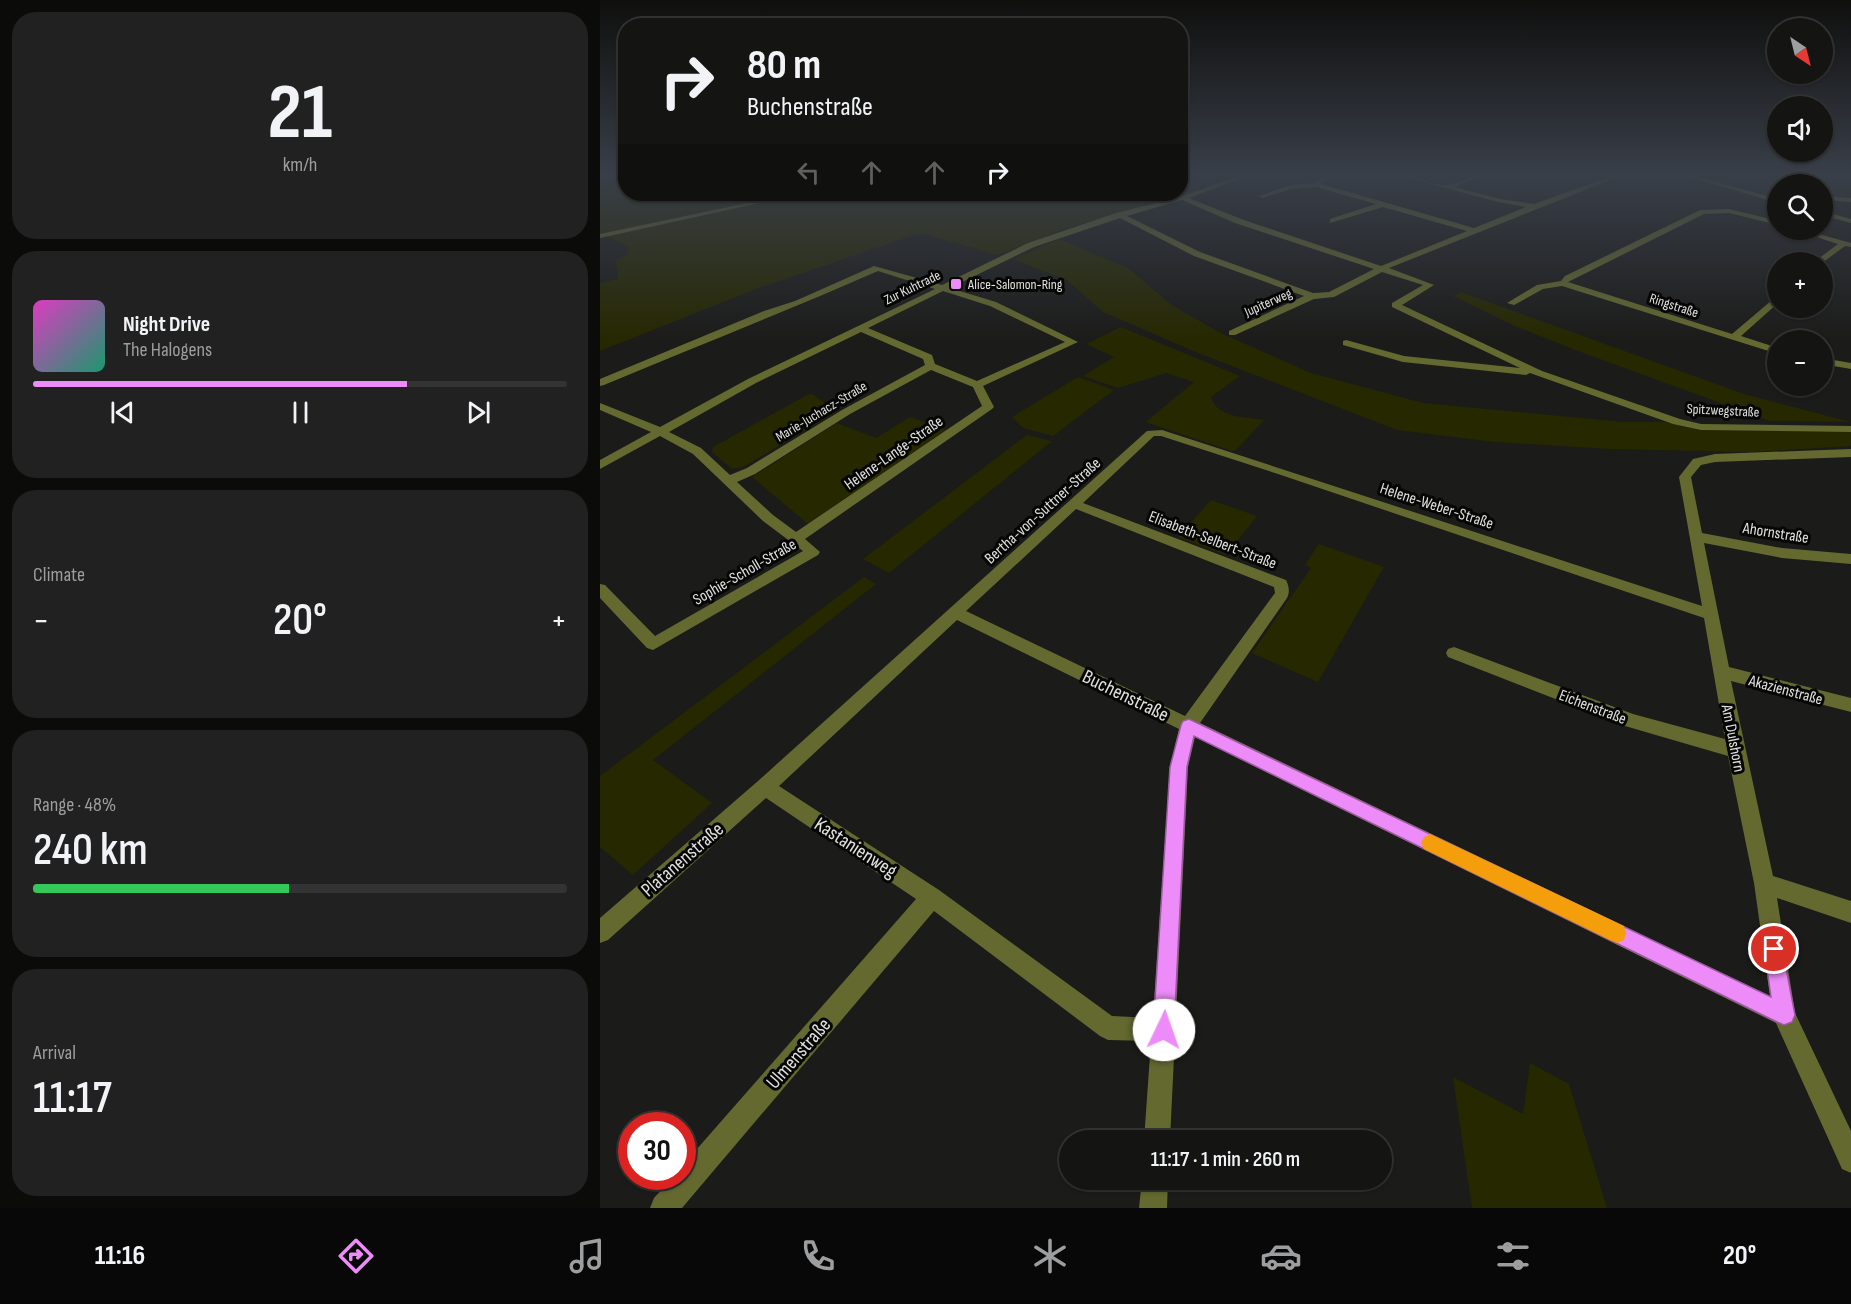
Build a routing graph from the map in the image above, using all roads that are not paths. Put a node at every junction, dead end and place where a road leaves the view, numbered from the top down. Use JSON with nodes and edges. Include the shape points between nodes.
{"nodes":[{"id":1,"x":631,"y":229,"type":"edge"},
{"id":2,"x":1076,"y":229,"type":"edge"},
{"id":3,"x":1148,"y":229,"type":"edge"},
{"id":4,"x":1263,"y":229,"type":"edge"},
{"id":5,"x":1470,"y":229,"type":"edge"},
{"id":6,"x":1479,"y":229,"type":"edge"},
{"id":7,"x":1667,"y":229,"type":"edge"},
{"id":8,"x":1475,"y":231,"type":"junction"},
{"id":9,"x":600,"y":236,"type":"edge"},
{"id":10,"x":1847,"y":244,"type":"edge"},
{"id":11,"x":1833,"y":253,"type":"edge"},
{"id":12,"x":1380,"y":269,"type":"junction"},
{"id":13,"x":1563,"y":282,"type":"junction"},
{"id":14,"x":942,"y":288,"type":"junction"},
{"id":15,"x":1312,"y":296,"type":"junction"},
{"id":16,"x":1511,"y":303,"type":"dead end"},
{"id":17,"x":1767,"y":308,"type":"edge"},
{"id":18,"x":860,"y":328,"type":"junction"},
{"id":19,"x":1232,"y":333,"type":"dead end"},
{"id":20,"x":1733,"y":338,"type":"junction"},
{"id":21,"x":1346,"y":343,"type":"dead end"},
{"id":22,"x":1767,"y":348,"type":"edge"},
{"id":23,"x":1833,"y":363,"type":"edge"},
{"id":24,"x":930,"y":366,"type":"junction"},
{"id":25,"x":1851,"y":366,"type":"edge"},
{"id":26,"x":1538,"y":373,"type":"junction"},
{"id":27,"x":600,"y":383,"type":"edge"},
{"id":28,"x":976,"y":385,"type":"junction"},
{"id":29,"x":600,"y":406,"type":"edge"},
{"id":30,"x":1847,"y":428,"type":"edge"},
{"id":31,"x":661,"y":432,"type":"junction"},
{"id":32,"x":1151,"y":433,"type":"joint"},
{"id":33,"x":1851,"y":453,"type":"edge"},
{"id":34,"x":600,"y":465,"type":"edge"},
{"id":35,"x":728,"y":481,"type":"junction"},
{"id":36,"x":1074,"y":504,"type":"junction"},
{"id":37,"x":1697,"y":537,"type":"junction"},
{"id":38,"x":797,"y":538,"type":"junction"},
{"id":39,"x":1851,"y":559,"type":"edge"},
{"id":40,"x":600,"y":589,"type":"edge"},
{"id":41,"x":954,"y":612,"type":"junction"},
{"id":42,"x":1711,"y":615,"type":"junction"},
{"id":43,"x":1454,"y":653,"type":"dead end"},
{"id":44,"x":1722,"y":672,"type":"junction"},
{"id":45,"x":1851,"y":705,"type":"edge"},
{"id":46,"x":1189,"y":725,"type":"junction"},
{"id":47,"x":1736,"y":750,"type":"junction"},
{"id":48,"x":765,"y":787,"type":"junction"},
{"id":49,"x":1764,"y":883,"type":"junction"},
{"id":50,"x":932,"y":897,"type":"junction"},
{"id":51,"x":1851,"y":912,"type":"edge"},
{"id":52,"x":600,"y":932,"type":"edge"},
{"id":53,"x":1784,"y":1015,"type":"junction"},
{"id":54,"x":1164,"y":1030,"type":"junction"},
{"id":55,"x":1158,"y":1130,"type":"edge"},
{"id":56,"x":1851,"y":1160,"type":"edge"},
{"id":57,"x":1154,"y":1190,"type":"edge"},
{"id":58,"x":664,"y":1208,"type":"edge"},
{"id":59,"x":1153,"y":1208,"type":"edge"}],
"edges":[{"from":1,"to":9,"type":"street"},
{"from":2,"to":14,"type":"street","name":"Zur Kuhtrade","via":[[1031,245]]},
{"from":3,"to":15,"type":"street","via":[[1197,254]]},
{"from":4,"to":12,"type":"street"},
{"from":5,"to":8,"type":"street"},
{"from":6,"to":8,"type":"street","name":"Jupiterweg"},
{"from":7,"to":13,"type":"street"},
{"from":8,"to":12,"type":"street","name":"Jupiterweg"},
{"from":10,"to":11,"type":"street"},
{"from":12,"to":15,"type":"street","name":"Jupiterweg","via":[[1331,295]]},
{"from":12,"to":26,"type":"street","name":"Spitzwegstraße","via":[[1431,285],[1395,306]]},
{"from":13,"to":16,"type":"street","via":[[1553,282]]},
{"from":13,"to":20,"type":"street","name":"Ringstraße"},
{"from":14,"to":18,"type":"street","name":"Zur Kuhtrade"},
{"from":14,"to":27,"type":"street","via":[[877,268]]},
{"from":14,"to":28,"type":"street","via":[[993,304],[1073,342]]},
{"from":15,"to":19,"type":"street","name":"Jupiterweg"},
{"from":17,"to":20,"type":"street"},
{"from":18,"to":24,"type":"street","via":[[928,357]]},
{"from":18,"to":31,"type":"street","name":"Zur Kuhtrade"},
{"from":20,"to":22,"type":"street","name":"Ringstraße"},
{"from":21,"to":26,"type":"street","name":"Spitzwegstraße","via":[[1403,359]]},
{"from":23,"to":25,"type":"street"},
{"from":24,"to":28,"type":"street"},
{"from":24,"to":35,"type":"street","name":"Marie-Juchacz-Straße"},
{"from":26,"to":30,"type":"street","name":"Spitzwegstraße","via":[[1653,415],[1701,426]]},
{"from":28,"to":38,"type":"street","name":"Helene-Lange-Straße","via":[[988,406]]},
{"from":29,"to":31,"type":"street"},
{"from":31,"to":34,"type":"street","name":"Zur Kuhtrade"},
{"from":31,"to":35,"type":"street","name":"Sophie-Scholl-Straße","via":[[697,452]]},
{"from":32,"to":36,"type":"street","name":"Bertha-von-Suttner-Straße"},
{"from":32,"to":42,"type":"street","name":"Helene-Weber-Straße","via":[[1282,471]]},
{"from":33,"to":37,"type":"street","name":"Am Dulshorn","via":[[1697,462],[1685,477]]},
{"from":35,"to":38,"type":"street","name":"Sophie-Scholl-Straße","via":[[768,518]]},
{"from":36,"to":41,"type":"street","name":"Bertha-von-Suttner-Straße"},
{"from":36,"to":46,"type":"street","name":"Elisabeth-Selbert-Straße","via":[[1281,584],[1282,594]]},
{"from":37,"to":39,"type":"street","name":"Ahornstraße","via":[[1782,553]]},
{"from":37,"to":42,"type":"street","name":"Am Dulshorn"},
{"from":38,"to":40,"type":"street","name":"Sophie-Scholl-Straße","via":[[813,552],[652,644]]},
{"from":41,"to":46,"type":"street","name":"Buchenstraße"},
{"from":41,"to":48,"type":"street"},
{"from":42,"to":44,"type":"street","name":"Am Dulshorn"},
{"from":43,"to":47,"type":"street","name":"Eichenstraße","via":[[1631,721]]},
{"from":44,"to":45,"type":"street","name":"Akazienstraße"},
{"from":44,"to":47,"type":"street","name":"Am Dulshorn"},
{"from":46,"to":53,"type":"street","name":"Buchenstraße"},
{"from":46,"to":54,"type":"street","via":[[1179,767]]},
{"from":47,"to":49,"type":"street","name":"Am Dulshorn"},
{"from":48,"to":50,"type":"street","name":"Kastanienweg"},
{"from":48,"to":52,"type":"street","name":"Platanenstraße"},
{"from":49,"to":51,"type":"street"},
{"from":49,"to":53,"type":"street","name":"Am Dulshorn"},
{"from":50,"to":54,"type":"street","name":"Kastanienweg","via":[[1108,1028]]},
{"from":50,"to":58,"type":"street","name":"Ulmenstraße"},
{"from":53,"to":56,"type":"street","name":"Am Dulshorn"},
{"from":54,"to":55,"type":"street"},
{"from":57,"to":59,"type":"street"}]}
